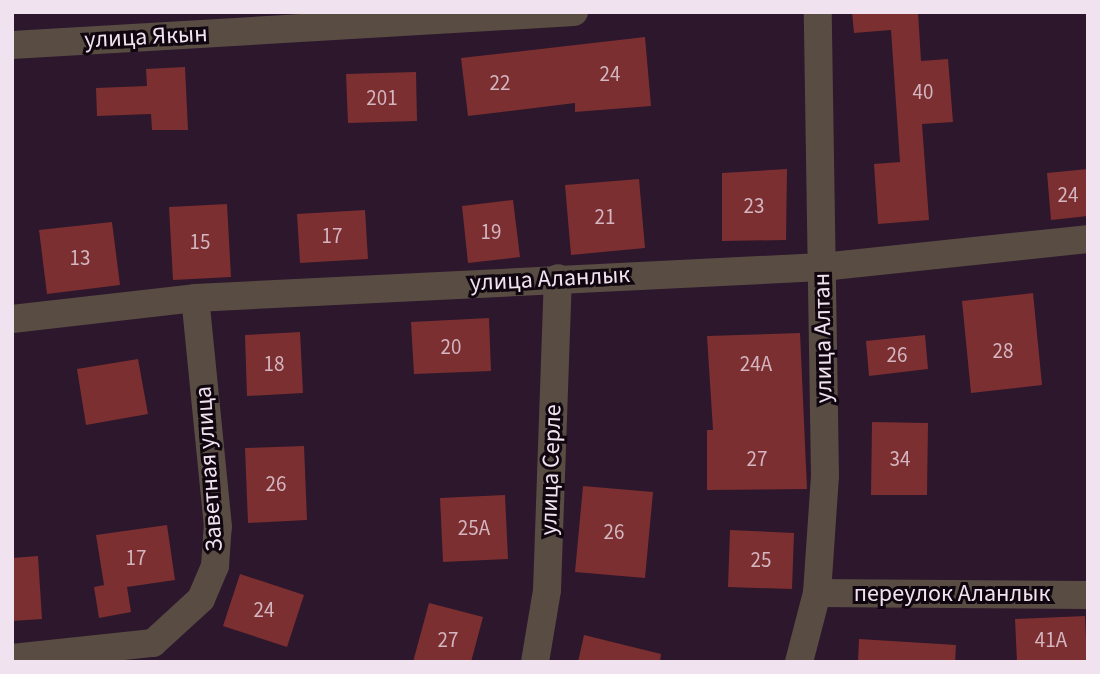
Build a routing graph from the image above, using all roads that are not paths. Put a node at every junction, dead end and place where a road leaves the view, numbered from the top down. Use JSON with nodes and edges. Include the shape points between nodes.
{"nodes":[{"id":1,"x":574,"y":12,"type":"edge"},
{"id":2,"x":818,"y":12,"type":"edge"},
{"id":3,"x":12,"y":45,"type":"edge"},
{"id":4,"x":1088,"y":239,"type":"edge"},
{"id":5,"x":822,"y":267,"type":"junction"},
{"id":6,"x":558,"y":278,"type":"junction"},
{"id":7,"x":195,"y":298,"type":"junction"},
{"id":8,"x":12,"y":319,"type":"edge"},
{"id":9,"x":817,"y":593,"type":"junction"},
{"id":10,"x":1088,"y":595,"type":"edge"},
{"id":11,"x":12,"y":658,"type":"edge"},
{"id":12,"x":535,"y":662,"type":"edge"},
{"id":13,"x":799,"y":662,"type":"edge"}],
"edges":[{"from":1,"to":3,"type":"street","name":"улица Якын"},
{"from":2,"to":5,"type":"street","name":"улица Алтан"},
{"from":4,"to":5,"type":"street","name":"улица Аланлык"},
{"from":5,"to":6,"type":"street","name":"улица Аланлык"},
{"from":5,"to":9,"type":"street","name":"улица Алтан","via":[[825,476]]},
{"from":6,"to":7,"type":"street","name":"улица Аланлык"},
{"from":6,"to":12,"type":"street","name":"улица Серле","via":[[547,590]]},
{"from":7,"to":8,"type":"street","name":"улица Аланлык"},
{"from":7,"to":11,"type":"street","name":"Заветная улица","via":[[218,527],[215,566],[201,599],[153,643]]},
{"from":9,"to":10,"type":"street","name":"переулок Аланлык"},
{"from":9,"to":13,"type":"street","name":"улица Алтан"}]}
